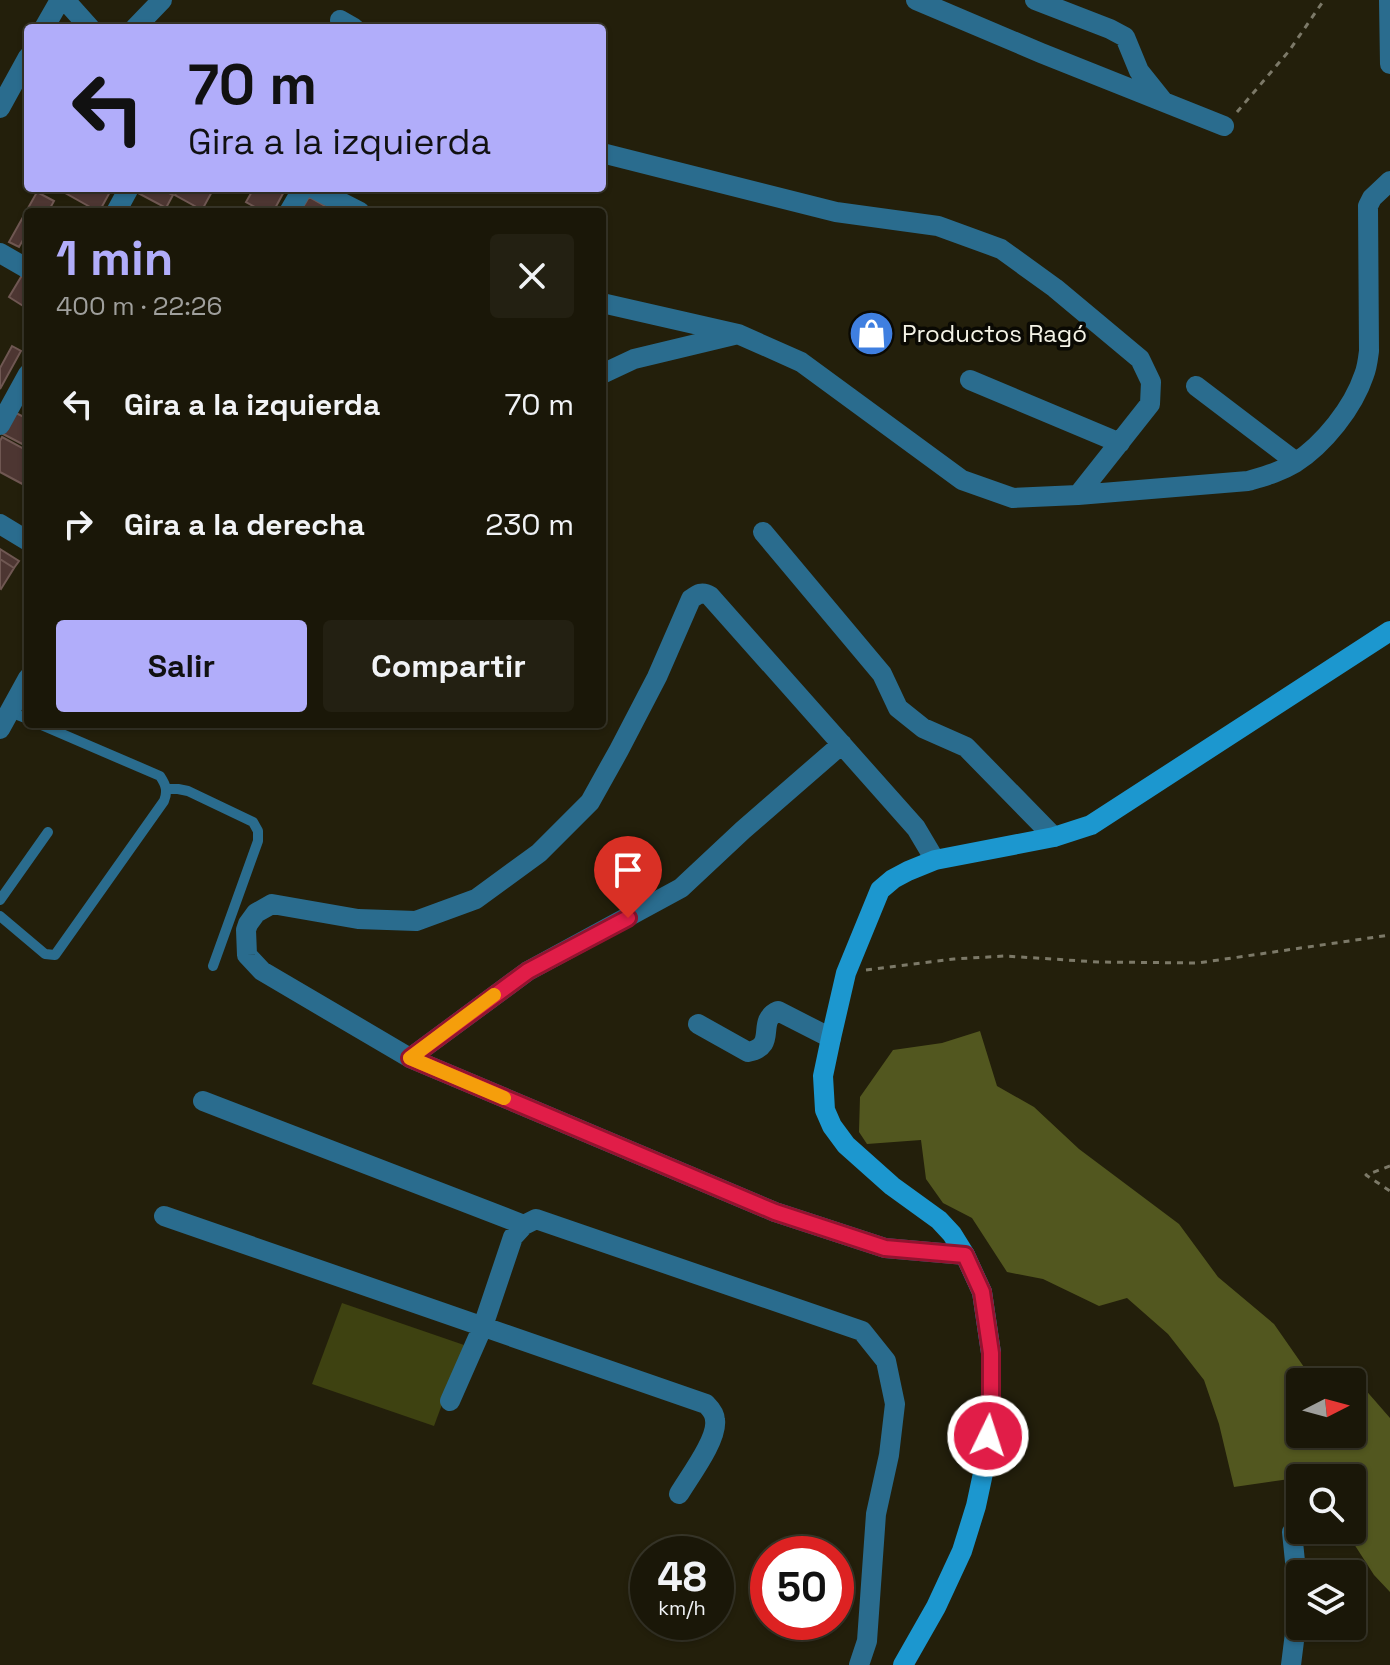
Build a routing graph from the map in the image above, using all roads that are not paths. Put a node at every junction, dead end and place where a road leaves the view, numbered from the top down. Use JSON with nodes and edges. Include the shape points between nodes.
{"nodes":[{"id":1,"x":62,"y":0,"type":"edge"},
{"id":2,"x":162,"y":0,"type":"edge"},
{"id":3,"x":916,"y":0,"type":"edge"},
{"id":4,"x":1035,"y":0,"type":"edge"},
{"id":5,"x":1389,"y":0,"type":"edge"},
{"id":6,"x":47,"y":24,"type":"edge"},
{"id":7,"x":86,"y":24,"type":"edge"},
{"id":8,"x":139,"y":24,"type":"edge"},
{"id":9,"x":24,"y":64,"type":"edge"},
{"id":10,"x":1390,"y":64,"type":"edge"},
{"id":11,"x":1165,"y":103,"type":"junction"},
{"id":12,"x":0,"y":108,"type":"edge"},
{"id":13,"x":1224,"y":126,"type":"road end"},
{"id":14,"x":606,"y":154,"type":"edge"},
{"id":15,"x":1390,"y":181,"type":"edge"},
{"id":16,"x":321,"y":192,"type":"edge"},
{"id":17,"x":352,"y":208,"type":"edge"},
{"id":18,"x":0,"y":253,"type":"edge"},
{"id":19,"x":24,"y":267,"type":"edge"},
{"id":20,"x":606,"y":304,"type":"edge"},
{"id":21,"x":738,"y":334,"type":"junction"},
{"id":22,"x":606,"y":372,"type":"edge"},
{"id":23,"x":970,"y":380,"type":"dead end"},
{"id":24,"x":24,"y":381,"type":"edge"},
{"id":25,"x":1196,"y":386,"type":"dead end"},
{"id":26,"x":0,"y":425,"type":"edge"},
{"id":27,"x":1120,"y":443,"type":"junction"},
{"id":28,"x":1296,"y":462,"type":"junction"},
{"id":29,"x":1078,"y":495,"type":"junction"},
{"id":30,"x":0,"y":524,"type":"edge"},
{"id":31,"x":763,"y":532,"type":"dead end"},
{"id":32,"x":24,"y":539,"type":"edge"},
{"id":33,"x":1390,"y":631,"type":"edge"},
{"id":34,"x":24,"y":689,"type":"edge"},
{"id":35,"x":13,"y":720,"type":"edge"},
{"id":36,"x":48,"y":728,"type":"edge"},
{"id":37,"x":842,"y":744,"type":"junction"},
{"id":38,"x":166,"y":789,"type":"junction"},
{"id":39,"x":48,"y":832,"type":"dead end"},
{"id":40,"x":1054,"y":837,"type":"junction"},
{"id":41,"x":935,"y":860,"type":"junction"},
{"id":42,"x":0,"y":900,"type":"edge"},
{"id":43,"x":0,"y":916,"type":"edge"},
{"id":44,"x":213,"y":966,"type":"dead end"},
{"id":45,"x":698,"y":1024,"type":"dead end"},
{"id":46,"x":831,"y":1038,"type":"junction"},
{"id":47,"x":410,"y":1058,"type":"junction"},
{"id":48,"x":203,"y":1101,"type":"dead end"},
{"id":49,"x":164,"y":1216,"type":"dead end"},
{"id":50,"x":524,"y":1225,"type":"junction"},
{"id":51,"x":965,"y":1255,"type":"junction"},
{"id":52,"x":483,"y":1326,"type":"junction"},
{"id":53,"x":450,"y":1401,"type":"dead end"},
{"id":54,"x":679,"y":1494,"type":"dead end"},
{"id":55,"x":1293,"y":1544,"type":"edge"},
{"id":56,"x":859,"y":1665,"type":"edge"},
{"id":57,"x":903,"y":1665,"type":"edge"},
{"id":58,"x":1291,"y":1665,"type":"edge"}],
"edges":[{"from":1,"to":6,"type":"street"},
{"from":1,"to":7,"type":"street"},
{"from":2,"to":8,"type":"street"},
{"from":3,"to":11,"type":"street"},
{"from":4,"to":11,"type":"street","via":[[1125,37],[1139,71]]},
{"from":5,"to":10,"type":"street"},
{"from":9,"to":12,"type":"street"},
{"from":11,"to":13,"type":"street"},
{"from":14,"to":27,"type":"street","via":[[836,212],[938,226],[1001,249],[1140,359],[1151,382],[1150,404]]},
{"from":15,"to":28,"type":"street","via":[[1368,206],[1370,329],[1365,374],[1331,432]]},
{"from":16,"to":17,"type":"street"},
{"from":18,"to":19,"type":"street"},
{"from":20,"to":21,"type":"street"},
{"from":21,"to":22,"type":"street","via":[[634,359]]},
{"from":21,"to":29,"type":"street","via":[[801,362],[962,480],[1013,498]]},
{"from":23,"to":27,"type":"street"},
{"from":24,"to":26,"type":"street"},
{"from":25,"to":28,"type":"street"},
{"from":27,"to":29,"type":"street"},
{"from":28,"to":29,"type":"street","via":[[1248,481]]},
{"from":30,"to":32,"type":"street"},
{"from":31,"to":40,"type":"street","via":[[882,674],[898,708],[923,728],[966,747]]},
{"from":33,"to":40,"type":"main road","via":[[1091,825]]},
{"from":34,"to":35,"type":"street"},
{"from":36,"to":38,"type":"lane","via":[[160,776]]},
{"from":37,"to":41,"type":"street","via":[[916,828]]},
{"from":37,"to":47,"type":"street","via":[[681,888],[528,971]]},
{"from":37,"to":47,"type":"street","via":[[710,596],[698,594],[590,802],[539,853],[476,899],[416,921],[358,919],[272,904],[251,918],[247,955],[262,971]]},
{"from":38,"to":43,"type":"lane","via":[[164,801],[55,955],[45,954]]},
{"from":38,"to":44,"type":"lane","via":[[188,791],[253,822],[258,831]]},
{"from":39,"to":42,"type":"lane"},
{"from":40,"to":41,"type":"main road"},
{"from":41,"to":46,"type":"main road","via":[[880,890],[846,973]]},
{"from":45,"to":46,"type":"street","via":[[748,1052],[763,1046],[769,1016],[778,1011]]},
{"from":46,"to":51,"type":"main road","via":[[823,1076],[825,1110],[832,1126],[892,1186],[939,1220]]},
{"from":47,"to":51,"type":"street","via":[[775,1212],[885,1248]]},
{"from":48,"to":50,"type":"street"},
{"from":49,"to":52,"type":"street"},
{"from":50,"to":52,"type":"street","via":[[513,1237]]},
{"from":50,"to":56,"type":"street","via":[[536,1219],[862,1331],[886,1361],[895,1404],[876,1514],[867,1641]]},
{"from":51,"to":57,"type":"main road","via":[[982,1292],[991,1353],[985,1464],[962,1551]]},
{"from":52,"to":53,"type":"street"},
{"from":52,"to":54,"type":"street","via":[[706,1404],[716,1421],[713,1436]]},
{"from":55,"to":58,"type":"street","via":[[1299,1601]]}]}
